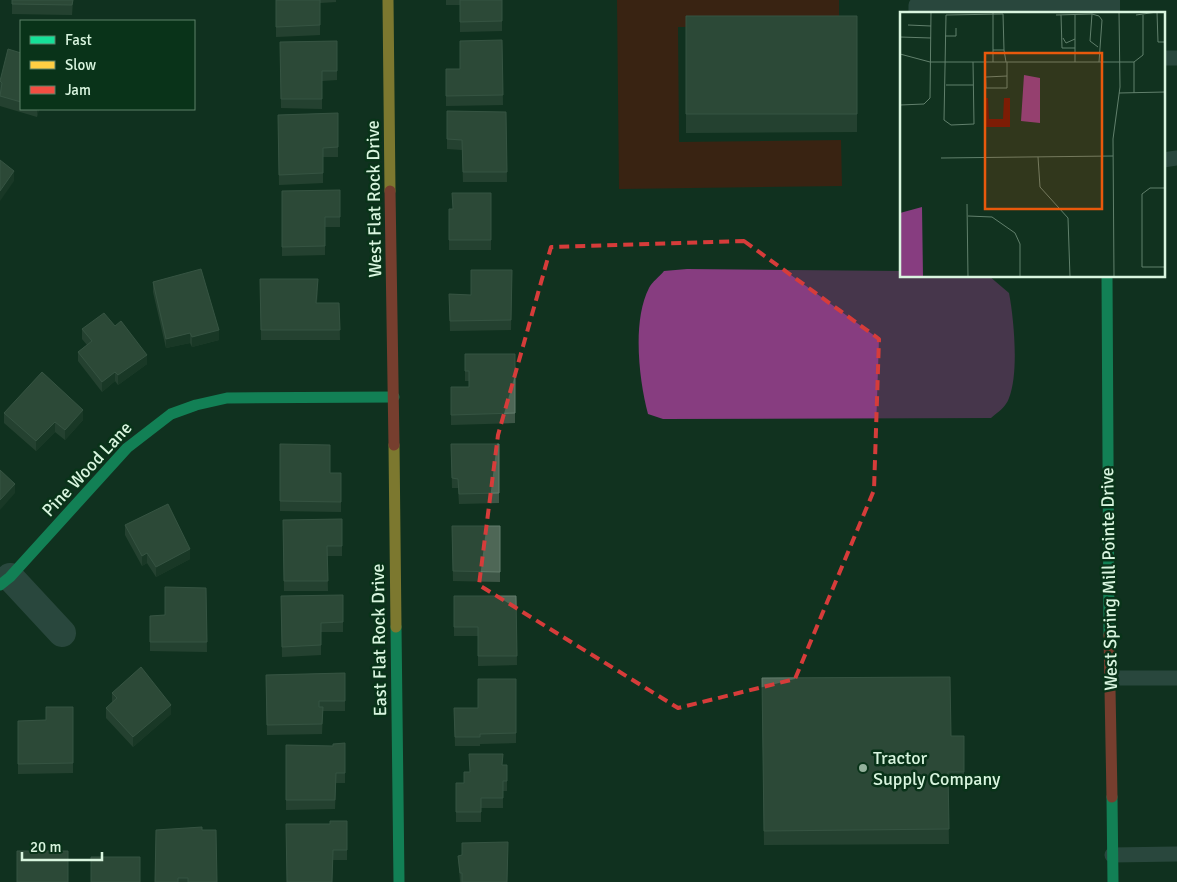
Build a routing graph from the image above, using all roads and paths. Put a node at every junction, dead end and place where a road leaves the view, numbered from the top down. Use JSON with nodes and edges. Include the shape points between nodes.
{"nodes":[{"id":1,"x":388,"y":0,"type":"edge"},
{"id":2,"x":1106,"y":6,"type":"edge"},
{"id":3,"x":999,"y":10,"type":"edge"},
{"id":4,"x":916,"y":12,"type":"edge"},
{"id":5,"x":1164,"y":58,"type":"edge"},
{"id":6,"x":1177,"y":58,"type":"edge"},
{"id":7,"x":1177,"y":158,"type":"edge"},
{"id":8,"x":1164,"y":160,"type":"edge"},
{"id":9,"x":1107,"y":278,"type":"edge"},
{"id":10,"x":394,"y":397,"type":"junction"},
{"id":11,"x":5,"y":581,"type":"edge"},
{"id":12,"x":62,"y":633,"type":"dead end"},
{"id":13,"x":1110,"y":678,"type":"junction"},
{"id":14,"x":1177,"y":678,"type":"edge"},
{"id":15,"x":1177,"y":854,"type":"edge"},
{"id":16,"x":1112,"y":855,"type":"junction"},
{"id":17,"x":398,"y":882,"type":"edge"},
{"id":18,"x":1113,"y":882,"type":"edge"}],
"edges":[{"from":1,"to":10,"type":"street","name":"West Flat Rock Drive"},
{"from":2,"to":3,"type":"lane"},
{"from":3,"to":4,"type":"lane","via":[[916,5]]},
{"from":5,"to":6,"type":"lane"},
{"from":7,"to":8,"type":"lane"},
{"from":9,"to":13,"type":"street","name":"West Spring Mill Pointe Drive"},
{"from":10,"to":11,"type":"street","name":"Pine Wood Lane","via":[[227,398],[171,414],[127,448]]},
{"from":10,"to":17,"type":"street","name":"East Flat Rock Drive"},
{"from":11,"to":12,"type":"street"},
{"from":13,"to":14,"type":"lane"},
{"from":13,"to":16,"type":"street","name":"West Spring Mill Pointe Drive"},
{"from":15,"to":16,"type":"lane"},
{"from":16,"to":18,"type":"street","name":"West Spring Mill Pointe Drive"}]}
